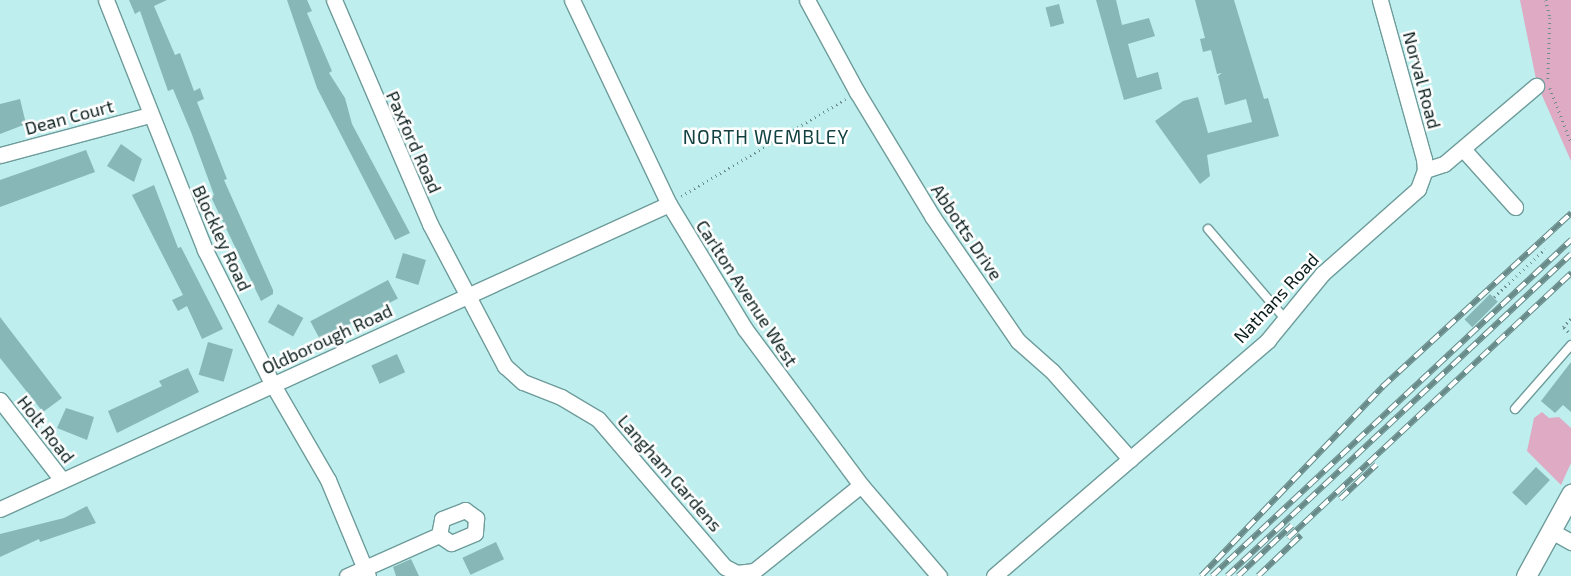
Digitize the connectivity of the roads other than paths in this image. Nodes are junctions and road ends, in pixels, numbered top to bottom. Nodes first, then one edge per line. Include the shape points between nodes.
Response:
1 (106, 0) edge
2 (334, 0) edge
3 (572, 0) edge
4 (807, 0) edge
5 (1380, 0) edge
6 (1542, 85) road end
7 (149, 115) junction
8 (1463, 149) junction
9 (0, 156) edge
10 (1425, 170) junction
11 (669, 204) junction
12 (1515, 207) dead end
13 (1208, 229) dead end
14 (467, 296) junction
15 (1286, 320) junction
16 (1571, 345) edge
17 (273, 385) junction
18 (0, 400) edge
19 (1515, 409) dead end
20 (1130, 459) junction
21 (62, 480) junction
22 (861, 485) junction
23 (1571, 494) edge
24 (0, 509) edge
25 (1553, 532) junction
26 (439, 535) dead end
27 (1571, 542) edge
28 (366, 572) edge
29 (347, 576) edge
30 (939, 576) edge
31 (994, 576) edge
32 (1526, 576) edge

1 - 7 street, Blockley Road
2 - 14 street, Paxford Road via 390,139
3 - 11 street, Carlton Avenue West
4 - 20 street, Abbotts Drive via 857,92 932,216 1018,340 1052,371
5 - 10 street, Norval Road
6 - 8 street
7 - 9 street, Dean Court
7 - 17 street, Blockley Road via 205,250
8 - 10 street via 1444,164
8 - 12 street
10 - 15 street, Nathans Road via 1418,189 1322,274
11 - 14 street, Oldborough Road
11 - 22 street, Carlton Avenue West via 744,329
13 - 15 lane
14 - 17 street, Oldborough Road
14 - 22 street, Langham Gardens via 506,366 524,382 561,397 598,419 725,567 737,573 754,571
15 - 20 street, Nathans Road via 1268,340
16 - 19 lane
17 - 21 street, Oldborough Road
17 - 28 street, Blockley Road via 328,480
18 - 21 street, Holt Road
20 - 31 street, Nathans Road
21 - 24 street, Oldborough Road
22 - 30 street, Carlton Avenue West
23 - 25 street
25 - 27 street
25 - 32 street
26 - 28 street
28 - 29 street

